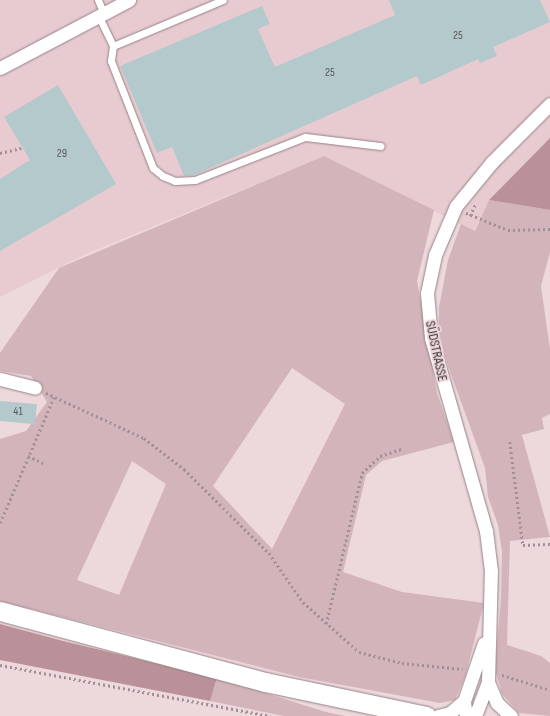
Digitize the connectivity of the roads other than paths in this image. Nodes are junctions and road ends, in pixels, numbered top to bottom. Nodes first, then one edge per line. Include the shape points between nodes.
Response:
1 (129, 0) edge
2 (223, 0) edge
3 (99, 9) edge
4 (113, 46) junction
5 (0, 68) edge
6 (550, 104) edge
7 (380, 146) dead end
8 (0, 379) edge
9 (35, 388) dead end
10 (0, 611) edge
11 (488, 633) junction
12 (488, 682) junction
13 (464, 701) junction
14 (426, 716) edge
15 (438, 716) edge
16 (466, 716) edge
17 (475, 716) edge
18 (511, 716) edge

1 - 3 street
2 - 4 lane
3 - 4 lane
3 - 5 street
4 - 7 lane via 111,61 153,168 162,176 175,181 195,180 305,137
6 - 11 street, SÜDSTRASSE via 492,162 456,206 435,255 428,293 430,338 486,531 491,571
8 - 9 street
10 - 14 main road via 265,682
11 - 12 street, SÜDSTRASSE
11 - 13 street, SÜDSTRASSE
12 - 17 street, SÜDSTRASSE
12 - 18 street, SÜDSTRASSE via 497,703
13 - 15 street via 450,713
13 - 16 street, SÜDSTRASSE

